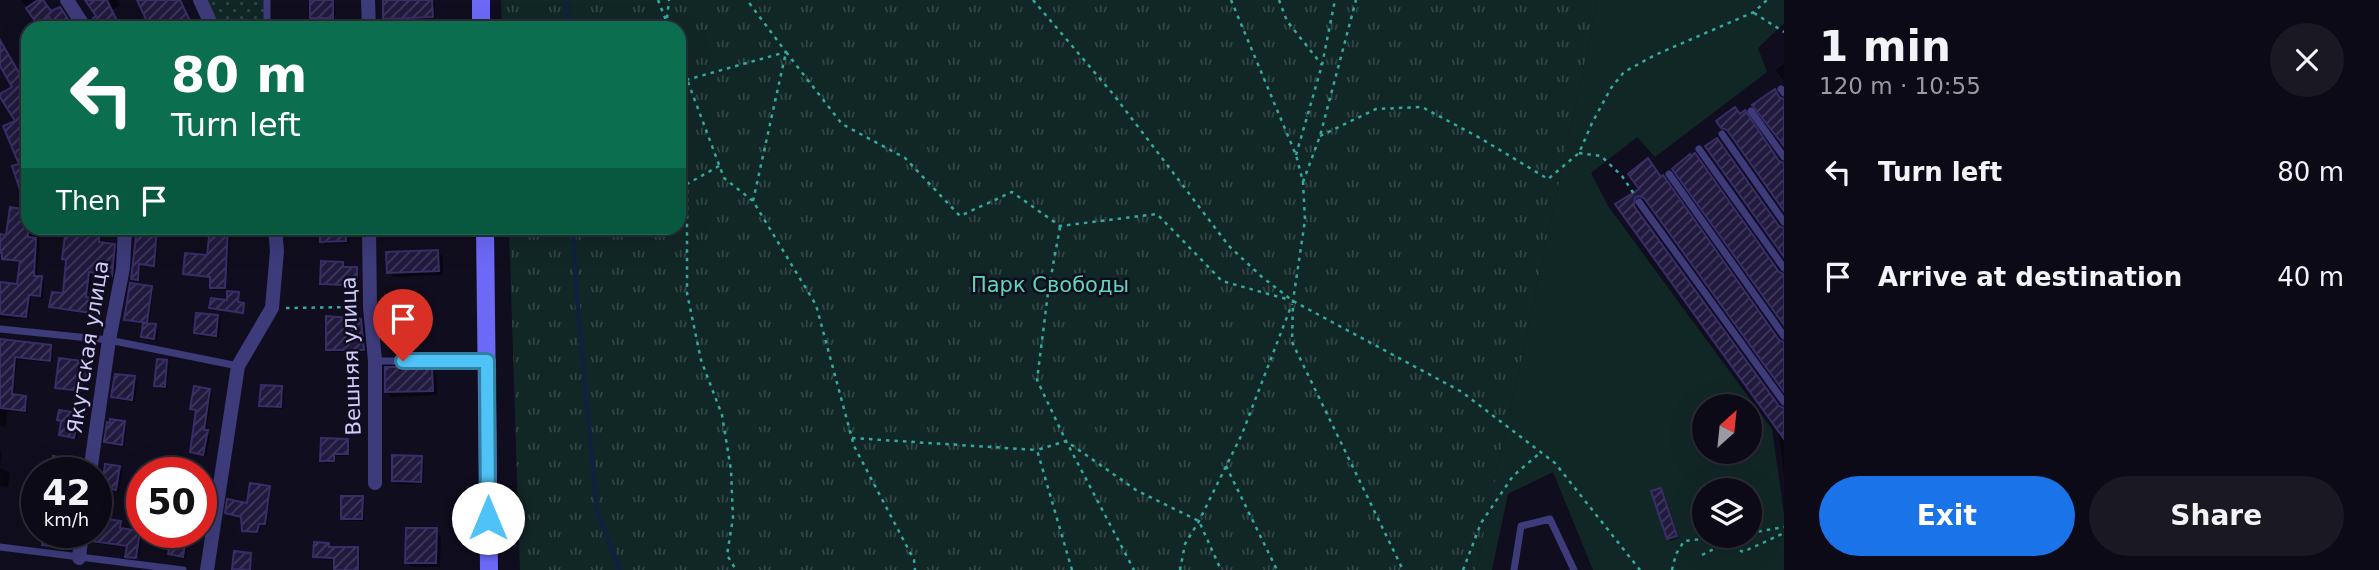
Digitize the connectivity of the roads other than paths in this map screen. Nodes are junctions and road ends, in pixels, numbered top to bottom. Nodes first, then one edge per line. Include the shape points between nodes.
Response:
1 (67, 0) edge
2 (200, 0) edge
3 (267, 0) edge
4 (369, 0) edge
5 (481, 0) edge
6 (80, 21) edge
7 (210, 21) edge
8 (267, 21) edge
9 (369, 21) edge
10 (481, 21) edge
11 (1751, 111) dead end
12 (1723, 134) dead end
13 (1699, 149) dead end
14 (1784, 157) edge
15 (1669, 174) dead end
16 (1639, 202) road end
17 (1784, 222) edge
18 (125, 235) edge
19 (275, 235) edge
20 (369, 235) edge
21 (485, 235) edge
22 (1784, 268) edge
23 (0, 329) edge
24 (1784, 336) edge
25 (109, 340) junction
26 (375, 361) junction
27 (487, 361) junction
28 (238, 366) junction
29 (1784, 402) edge
30 (92, 457) edge
31 (374, 483) dead end
32 (0, 547) edge
33 (80, 548) edge
34 (79, 558) junction
35 (183, 570) edge
36 (207, 570) edge
37 (489, 570) edge
38 (1514, 570) edge
39 (1574, 570) edge

1 - 6 street
2 - 7 street
3 - 8 lane
4 - 9 street
5 - 10 main road
11 - 14 lane
12 - 17 lane
13 - 22 lane
15 - 24 lane
16 - 29 lane
18 - 25 street, Якутская улица
19 - 28 street via 272,308
20 - 26 street, Вешняя улица
21 - 27 main road
23 - 25 lane
25 - 28 lane
25 - 30 street, Якутская улица
26 - 27 lane
26 - 31 street, Вешняя улица
27 - 37 main road
28 - 36 street
32 - 34 lane
33 - 34 street
34 - 35 lane
38 - 39 lane via 1521,526 1550,519

